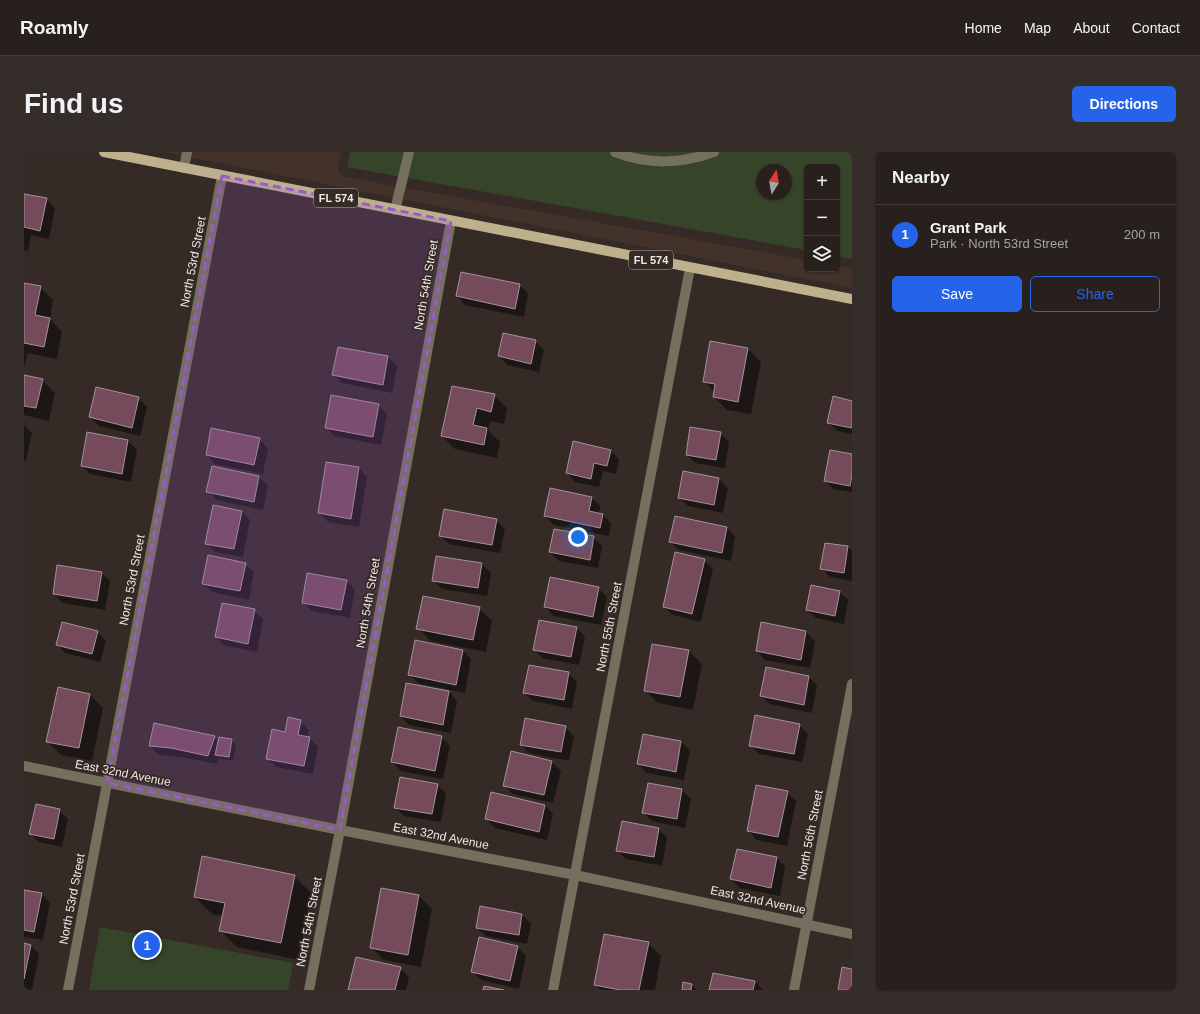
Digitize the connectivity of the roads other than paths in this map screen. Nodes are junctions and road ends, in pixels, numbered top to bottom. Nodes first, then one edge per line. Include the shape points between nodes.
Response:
1 (104, 152) edge
2 (187, 152) edge
3 (409, 152) edge
4 (615, 152) edge
5 (714, 152) edge
6 (184, 168) junction
7 (222, 176) junction
8 (395, 210) junction
9 (450, 221) junction
10 (690, 268) junction
11 (852, 299) edge
12 (852, 684) edge
13 (24, 766) edge
14 (108, 783) junction
15 (340, 830) junction
16 (575, 875) junction
17 (806, 924) junction
18 (852, 934) edge
19 (68, 990) edge
20 (309, 990) edge
21 (553, 990) edge
22 (794, 990) edge

1 - 6 main road, FL 574
2 - 6 street
3 - 8 street
4 - 5 street via 640,160 659,161 694,159
6 - 7 main road, FL 574
7 - 8 main road, FL 574
7 - 14 street, North 53rd Street
8 - 9 main road, FL 574
9 - 10 main road, FL 574
9 - 15 street, North 54th Street
10 - 11 main road, FL 574
10 - 16 street, North 55th Street
12 - 17 street, North 56th Street
13 - 14 street, East 32nd Avenue
14 - 15 street, East 32nd Avenue
14 - 19 street, North 53rd Street
15 - 16 street, East 32nd Avenue
15 - 20 street, North 54th Street
16 - 17 street, East 32nd Avenue
16 - 21 street, North 55th Street
17 - 18 street, East 32nd Avenue
17 - 22 street, North 56th Street

